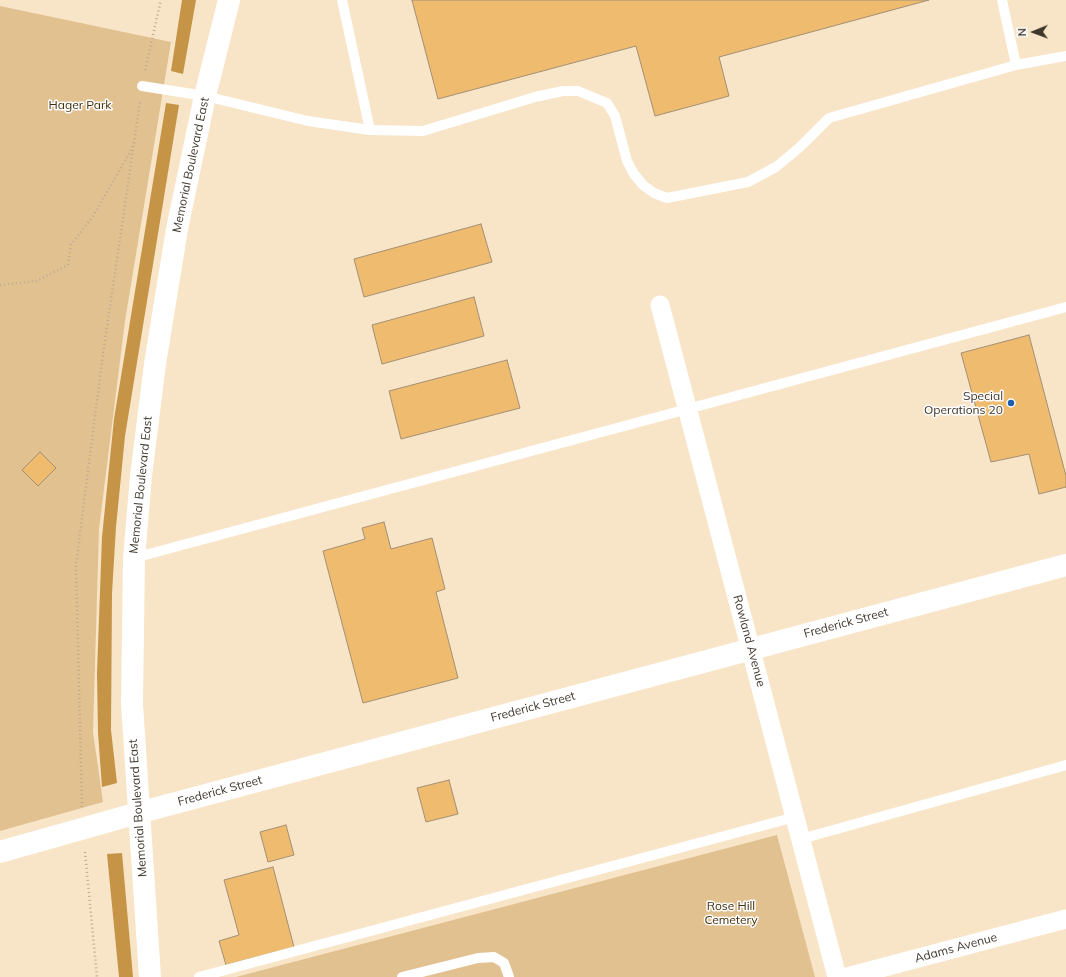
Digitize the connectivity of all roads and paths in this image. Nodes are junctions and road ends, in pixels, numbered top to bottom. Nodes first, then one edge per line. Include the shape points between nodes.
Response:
1 (161, 0) edge
2 (229, 0) edge
3 (342, 0) edge
4 (1002, 0) edge
5 (1066, 56) edge
6 (1016, 65) junction
7 (142, 86) junction
8 (205, 96) junction
9 (370, 130) junction
10 (136, 137) junction
11 (0, 285) edge
12 (660, 305) dead end
13 (1066, 307) edge
14 (687, 408) junction
15 (134, 558) junction
16 (1066, 565) edge
17 (750, 648) junction
18 (1066, 765) edge
19 (138, 813) junction
20 (795, 817) junction
21 (82, 829) junction
22 (801, 839) junction
23 (0, 852) edge
24 (1066, 919) edge
25 (97, 977) edge
26 (150, 977) edge
27 (199, 977) edge
28 (402, 977) edge
29 (509, 977) edge
30 (837, 977) edge
31 (847, 977) edge

1 - 7 path
2 - 8 main road, Memorial Boulevard East
3 - 9 lane
4 - 6 lane
5 - 6 lane
6 - 9 lane via 829,118 776,167 748,182 667,198 654,193 634,174 627,161 615,116 607,104 578,91 563,90 535,97 423,131
7 - 8 lane
7 - 10 path
8 - 9 lane via 308,121
8 - 15 main road, Memorial Boulevard East via 177,229 155,364
10 - 11 path via 93,216 71,245 68,265 36,281
10 - 21 path via 103,354 76,565
12 - 14 street, Rowland Avenue
13 - 14 lane
14 - 15 lane
14 - 17 street, Rowland Avenue
15 - 19 main road, Memorial Boulevard East via 132,704
16 - 17 main road, Frederick Street
17 - 19 main road, Frederick Street
17 - 20 street, Rowland Avenue
18 - 22 lane
19 - 21 main road, Frederick Street
19 - 26 main road, Memorial Boulevard East
20 - 22 street, Rowland Avenue
20 - 27 lane
21 - 23 main road, Frederick Street
21 - 25 path
22 - 30 street, Rowland Avenue
24 - 31 street, Adams Avenue
28 - 29 lane via 478,958 494,957 504,963

